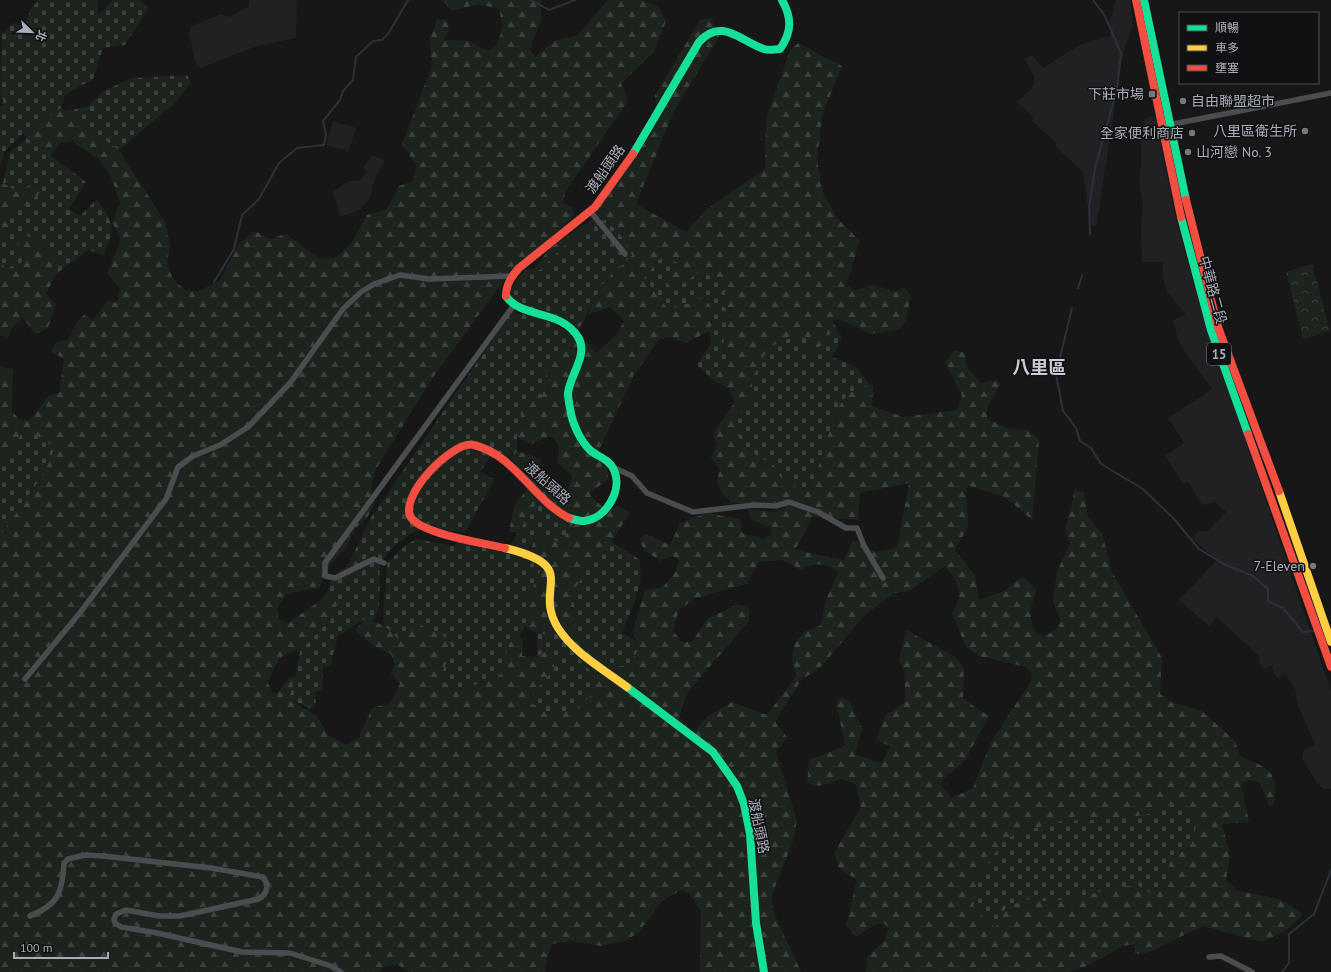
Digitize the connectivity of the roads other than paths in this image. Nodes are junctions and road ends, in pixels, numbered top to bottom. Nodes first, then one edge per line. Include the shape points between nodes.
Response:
1 (782, 0) edge
2 (1136, 0) edge
3 (1144, 0) edge
4 (1331, 93) edge
5 (1166, 125) junction
6 (590, 211) junction
7 (625, 254) dead end
8 (514, 276) junction
9 (514, 305) junction
10 (615, 468) junction
11 (384, 563) dead end
12 (883, 578) dead end
13 (1331, 642) edge
14 (1331, 668) edge
15 (25, 679) dead end
16 (30, 916) dead end
17 (1209, 957) dead end
18 (341, 972) edge
19 (764, 972) edge
20 (1252, 972) edge

1 - 6 street, 渡船頭路 via 791,18 787,39 780,49 766,50 720,30 706,33 616,180
2 - 5 street, 中華路二段 / 15
3 - 5 street, 中華路二段 / 15
4 - 5 street
5 - 13 street, 中華路二段 / 15 via 1218,327 1289,517
5 - 14 street, 中華路二段 / 15 via 1184,229 1211,330
6 - 7 street
6 - 8 street, 渡船頭路 via 535,254
8 - 9 street, 渡船頭路 via 506,289 506,296
8 - 15 street via 429,279 400,275 374,284 361,292 343,308 290,383 248,427 220,445 193,456 178,467 166,499 79,614
9 - 10 street via 551,317 572,330 581,341 581,352 568,395 571,413 585,445 595,454 611,462
9 - 11 street via 325,564 325,576 335,578 374,559
10 - 12 street via 632,476 647,493 693,512 754,505 776,506 789,502 818,512 846,528 857,528 864,546
10 - 19 street, 渡船頭路 via 614,494 610,504 603,514 592,520 580,521 568,518 558,511 527,480 491,452 472,444 462,446 435,466 414,492 410,502 410,513 413,521 425,528 503,547 535,557 548,565 552,574 551,611 557,628 573,647 713,752 737,786 744,804 750,834 756,922
16 - 18 street via 54,903 58,898 64,863 68,859 85,855 176,864 263,877 267,882 267,889 265,895 259,899 180,916 159,916 126,910 116,914 115,923 121,927 242,952 290,953 332,966
17 - 20 street via 1221,956

